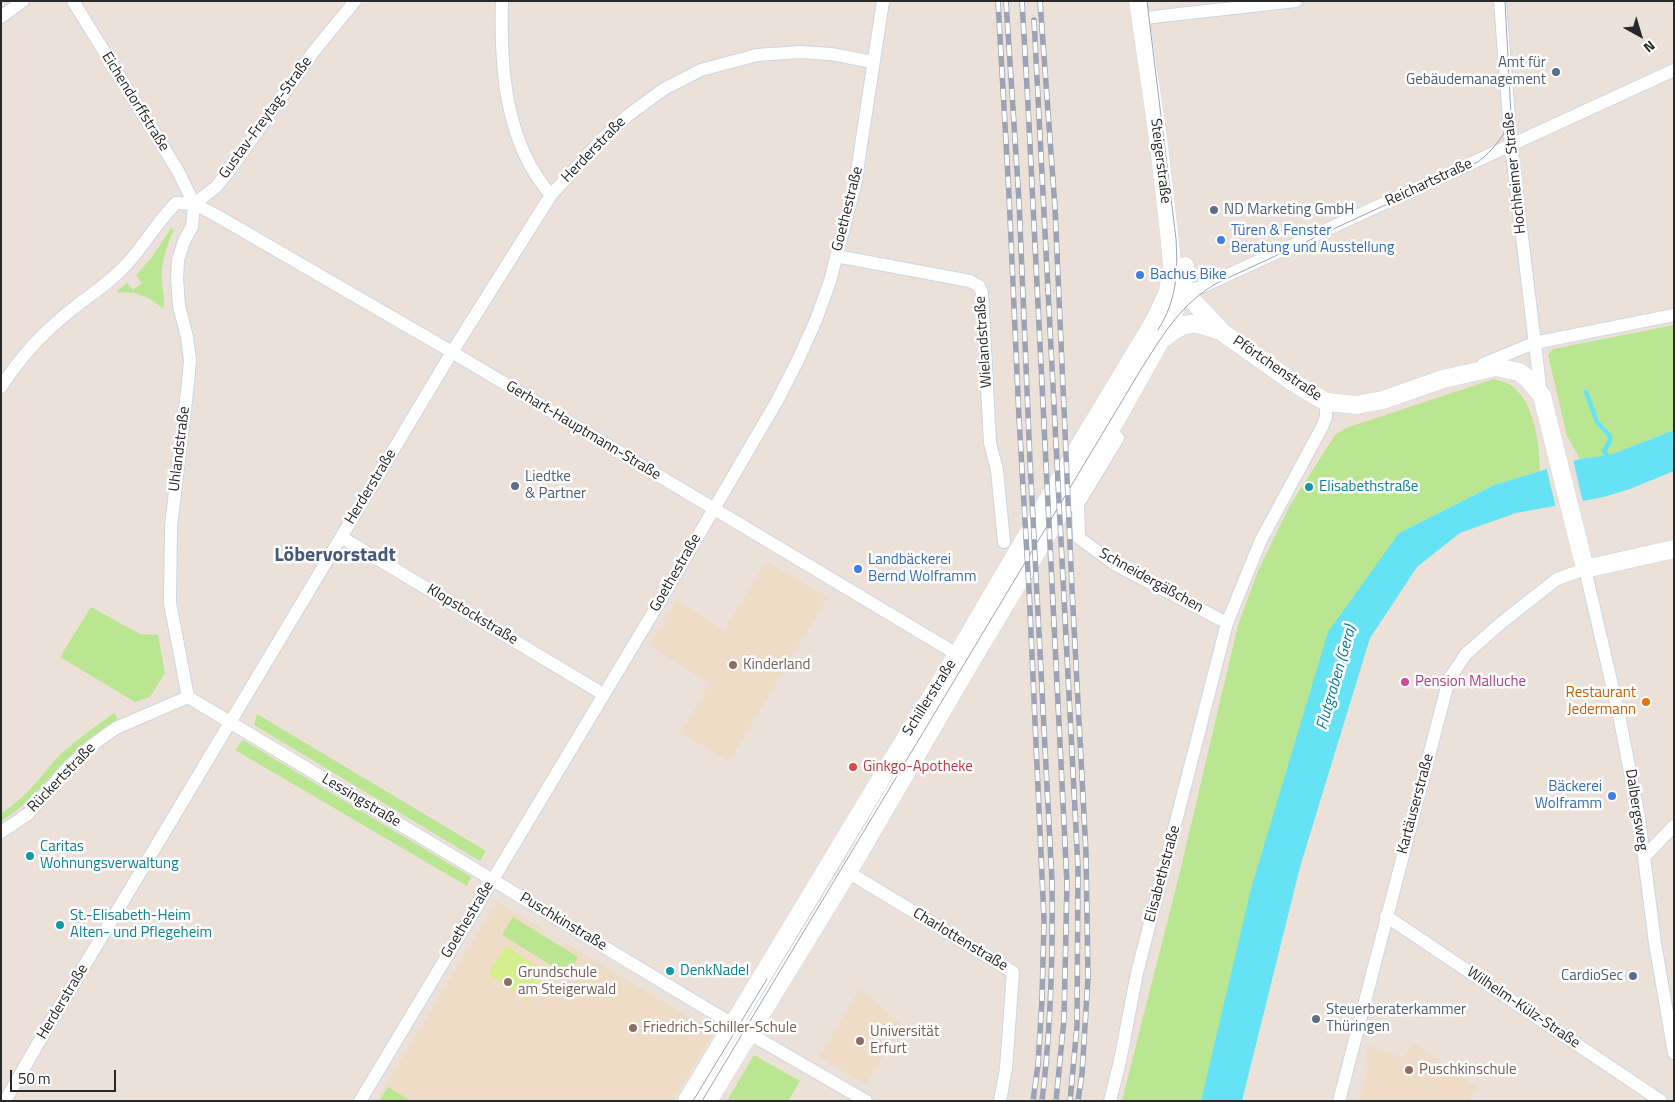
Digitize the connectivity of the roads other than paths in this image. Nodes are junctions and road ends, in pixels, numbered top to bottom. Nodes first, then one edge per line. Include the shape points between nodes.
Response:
1 (23, 1) edge
2 (74, 1) edge
3 (355, 1) edge
4 (502, 1) edge
5 (883, 1) edge
6 (1138, 1) edge
7 (1296, 1) edge
8 (1500, 1) edge
9 (1, 17) edge
10 (1147, 18) junction
11 (873, 62) junction
12 (1674, 70) edge
13 (1511, 145) junction
14 (551, 195) junction
15 (194, 204) junction
16 (836, 256) junction
17 (1178, 266) junction
18 (1182, 288) junction
19 (1674, 314) edge
20 (1155, 320) joint
21 (1222, 332) junction
22 (1160, 342) junction
23 (1534, 343) junction
24 (452, 352) junction
25 (1442, 379) junction
26 (1, 387) edge
27 (1542, 396) junction
28 (1326, 402) junction
29 (1108, 432) junction
30 (713, 510) junction
31 (341, 537) junction
32 (1004, 542) dead end
33 (1674, 548) edge
34 (1584, 569) junction
35 (1227, 623) junction
36 (964, 659) junction
37 (603, 694) junction
38 (188, 697) junction
39 (230, 722) junction
40 (1674, 826) edge
41 (1, 832) edge
42 (1644, 857) junction
43 (848, 872) junction
44 (492, 880) junction
45 (1386, 916) junction
46 (734, 1024) junction
47 (749, 1033) junction
48 (1674, 1053) edge
49 (6, 1099) edge
50 (360, 1101) edge
51 (687, 1101) edge
52 (708, 1101) edge
53 (866, 1101) edge
54 (1000, 1101) edge
55 (1110, 1101) edge
56 (1338, 1101) edge
57 (1661, 1101) edge

1 - 9 street
2 - 15 street, Eichendorffstraße via 178,171
3 - 15 street, Gustav-Freytag-Straße via 314,51 232,167 216,187
4 - 14 street via 505,86 514,124 527,161
5 - 11 street, Goethestraße
6 - 10 main road, Steigerstraße
7 - 10 street
8 - 13 street, Hochheimer Straße
10 - 17 main road, Steigerstraße via 1159,145
11 - 14 street, Herderstraße via 800,52 757,55 701,70 664,89 627,116 602,138
11 - 16 street, Goethestraße via 856,185
12 - 13 street, Reichartstraße
13 - 18 street, Reichartstraße via 1204,286
13 - 23 street, Hochheimer Straße
14 - 24 street, Herderstraße
15 - 24 street, Gerhart-Hauptmann-Straße
15 - 26 street, Gustav-Freytag-Straße via 176,203 123,269 37,340 19,359
15 - 38 street, Uhlandstraße via 192,227 178,260 176,279 190,360 171,526 170,604
16 - 30 street, Goethestraße via 830,282 797,362
16 - 32 street, Wielandstraße via 970,281 978,286 982,294 990,443 997,470
17 - 18 main road, Steigerstraße
17 - 20 main road, Steigerstraße
18 - 21 main road, Pförtchenstraße
18 - 22 main road, Steigerstraße via 1171,322
19 - 23 street
20 - 36 main road, Schillerstraße via 1084,438
21 - 22 main road via 1193,323 1183,325
21 - 28 main road, Pförtchenstraße
22 - 29 main road, Schillerstraße
23 - 25 street, Pförtchenstraße
23 - 27 street, Pförtchenstraße
24 - 30 street, Gerhart-Hauptmann-Straße
24 - 31 street, Herderstraße
25 - 27 main road, Pförtchenstraße via 1496,367 1519,372
25 - 28 main road, Pförtchenstraße via 1357,405
27 - 34 main road, Pförtchenstraße
28 - 35 street, Elisabethstraße via 1322,427 1261,540
29 - 35 street, Schneidergäßchen via 1118,438 1078,505 1079,538 1116,565
29 - 36 main road, Schillerstraße
30 - 36 street, Gerhart-Hauptmann-Straße
30 - 37 street, Goethestraße
31 - 37 street, Klopstockstraße
31 - 39 street, Herderstraße
33 - 34 main road
34 - 42 street, Dalbergsweg via 1619,716
34 - 45 street, Kartäuserstraße via 1557,579 1501,623 1466,654 1449,679
35 - 55 street, Elisabethstraße via 1137,973
36 - 43 main road, Schillerstraße
36 - 46 main road, Schillerstraße
37 - 44 street, Goethestraße
38 - 39 street
38 - 41 street, Rückertstraße via 116,728 91,746 28,814
39 - 44 street, Lessingstraße
39 - 49 street, Herderstraße
40 - 42 street
42 - 48 street, Dalbergsweg
43 - 47 main road, Schillerstraße
43 - 54 street, Charlottenstraße via 1013,972 1006,1068
44 - 46 street, Puschkinstraße
44 - 50 street, Goethestraße
45 - 56 street, Kartäuserstraße
45 - 57 street, Wilhelm-Külz-Straße
46 - 47 street, Puschkinstraße
46 - 51 main road, Schillerstraße
47 - 52 main road, Schillerstraße
47 - 53 street, Puschkinstraße

